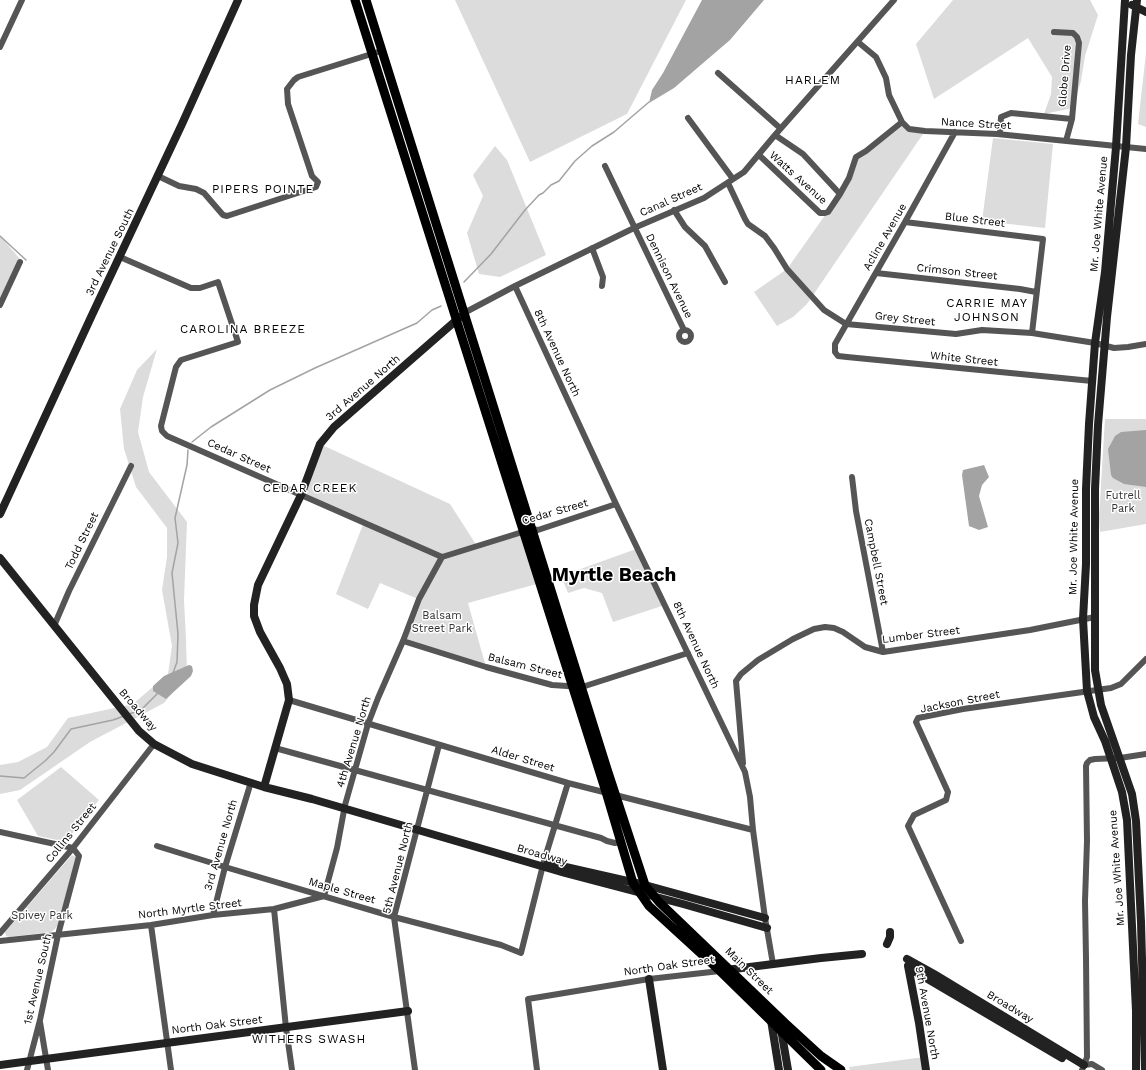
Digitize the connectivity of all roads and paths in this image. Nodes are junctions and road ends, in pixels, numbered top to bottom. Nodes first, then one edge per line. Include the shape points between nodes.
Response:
1 (22, 0) edge
2 (238, 0) edge
3 (355, 0) edge
4 (366, 0) edge
5 (894, 0) edge
6 (1124, 0) edge
7 (1136, 3) edge
8 (1146, 12) edge
9 (1054, 32) dead end
10 (858, 42) junction
11 (0, 47) edge
12 (377, 52) junction
13 (718, 73) dead end
14 (688, 118) dead end
15 (1072, 119) junction
16 (902, 122) junction
17 (780, 128) junction
18 (955, 132) junction
19 (1000, 134) junction
20 (775, 135) junction
21 (1066, 141) junction
22 (1116, 147) junction
23 (1126, 147) junction
24 (1146, 149) edge
25 (759, 155) junction
26 (605, 166) dead end
27 (158, 176) junction
28 (731, 181) junction
29 (840, 194) junction
30 (674, 210) junction
31 (905, 222) junction
32 (634, 228) junction
33 (592, 248) junction
34 (120, 257) junction
35 (20, 262) dead end
36 (876, 274) junction
37 (725, 282) dead end
38 (515, 286) junction
39 (602, 286) dead end
40 (1036, 292) junction
41 (0, 305) edge
42 (461, 316) junction
43 (846, 324) junction
44 (684, 330) dead end
45 (1032, 333) junction
46 (1095, 343) junction
47 (1146, 344) edge
48 (1105, 346) junction
49 (835, 352) joint
50 (1092, 381) junction
51 (131, 466) dead end
52 (852, 477) dead end
53 (301, 495) junction
54 (616, 504) junction
55 (0, 514) edge
56 (527, 531) junction
57 (442, 557) junction
58 (0, 558) edge
59 (1095, 617) junction
60 (1083, 619) junction
61 (54, 626) junction
62 (403, 641) junction
63 (883, 652) junction
64 (688, 653) junction
65 (1146, 659) edge
66 (577, 687) junction
67 (1098, 690) junction
68 (1087, 691) junction
69 (289, 700) junction
70 (368, 724) junction
71 (154, 744) junction
72 (439, 745) junction
73 (275, 748) junction
74 (1146, 754) edge
75 (1109, 758) junction
76 (1120, 758) junction
77 (743, 766) junction
78 (355, 770) junction
79 (251, 782) junction
80 (568, 783) junction
81 (264, 787) junction
82 (428, 790) junction
83 (606, 792) junction
84 (615, 794) junction
85 (345, 807) junction
86 (555, 825) junction
87 (418, 828) junction
88 (753, 830) junction
89 (0, 832) edge
90 (621, 842) junction
91 (157, 846) dead end
92 (73, 848) junction
93 (543, 864) junction
94 (225, 867) junction
95 (633, 883) junction
96 (645, 885) junction
97 (638, 892) junction
98 (324, 896) junction
99 (654, 896) junction
100 (274, 909) junction
101 (213, 914) junction
102 (394, 916) junction
103 (1141, 916) edge
104 (765, 918) junction
105 (151, 924) junction
106 (767, 928) junction
107 (890, 932) dead end
108 (0, 933) edge
109 (58, 935) junction
110 (0, 941) edge
111 (961, 941) dead end
112 (887, 944) dead end
113 (862, 954) dead end
114 (907, 959) joint
115 (773, 964) junction
116 (909, 968) junction
117 (730, 969) junction
118 (720, 971) junction
119 (649, 980) junction
120 (408, 1011) junction
121 (1142, 1011) edge
122 (774, 1017) junction
123 (40, 1020) junction
124 (1014, 1026) junction
125 (286, 1028) junction
126 (781, 1029) junction
127 (168, 1042) junction
128 (47, 1060) junction
129 (0, 1066) edge
130 (27, 1066) edge
131 (1083, 1068) edge
132 (48, 1070) edge
133 (171, 1070) edge
134 (292, 1070) edge
135 (415, 1070) edge
136 (537, 1070) edge
137 (663, 1070) edge
138 (779, 1070) edge
139 (788, 1070) edge
140 (821, 1070) edge
141 (841, 1070) edge
142 (926, 1070) edge
143 (1102, 1070) edge
144 (1136, 1070) edge
145 (1145, 1070) edge

1 - 11 street
2 - 27 main road, 3rd Avenue South
3 - 12 main road
4 - 12 main road
5 - 10 street, Canal Street
6 - 7 main road
6 - 22 main road, Mr. Joe White Avenue
7 - 8 main road
7 - 23 main road, Mr. Joe White Avenue
9 - 15 street, Globe Drive via 1073,32 1079,43
10 - 16 street via 876,57 886,78 889,95
10 - 17 street, Canal Street
12 - 27 street via 298,77 287,89 288,104 312,176 318,182 316,187 227,216 223,215 204,193 179,186
12 - 42 main road
13 - 17 street
14 - 28 street
15 - 19 street via 1011,112 1001,117
15 - 21 street, Globe Drive
16 - 18 street, Nance Street via 914,130
16 - 29 street via 856,157
17 - 20 street, Canal Street
18 - 19 street, Nance Street
18 - 31 street, Acline Avenue
19 - 21 street, Nance Street
20 - 25 street, Canal Street
20 - 29 street via 803,154
21 - 22 street, Nance Street
22 - 23 street, Nance Street
22 - 46 main road, Mr. Joe White Avenue via 1105,272
23 - 24 street, Nance Street
23 - 48 main road, Mr. Joe White Avenue
25 - 28 street, Canal Street via 744,172
25 - 29 street, Watts Avenue via 820,213 828,212
26 - 32 street, Dennison Avenue
27 - 34 main road, 3rd Avenue South
28 - 30 street, Canal Street via 704,198
28 - 43 street via 748,224 765,236 787,269 824,310
30 - 32 street, Canal Street
30 - 37 street via 685,227 705,246
31 - 36 street, Acline Avenue
31 - 40 street, Blue Street via 1042,239
32 - 33 street, Canal Street
32 - 44 street, Dennison Avenue
33 - 38 street, Canal Street
33 - 39 street via 603,277
34 - 53 street, Cedar Street via 191,288 218,282 238,342 181,360 176,367 161,426 162,431 166,436
34 - 55 main road, 3rd Avenue South
35 - 41 street
36 - 40 street, Crimson Street
36 - 43 street, Acline Avenue
38 - 42 street, Canal Street
38 - 54 street, 8th Avenue North
40 - 45 street
42 - 53 main road, 3rd Avenue North via 334,427 320,444
42 - 56 main road
43 - 45 street, Grey Street via 956,334 982,330
43 - 49 street, Acline Avenue via 835,344
45 - 46 street, Grey Street
46 - 48 street, Grey Street
46 - 50 main road, Mr. Joe White Avenue
47 - 48 street, Grey Street via 1128,348
48 - 59 main road, Mr. Joe White Avenue via 1095,482
49 - 50 street, White Street via 838,356
50 - 60 main road, Mr. Joe White Avenue
51 - 61 street, Todd Street
52 - 63 street, Campbell Street
53 - 57 street, Cedar Street
53 - 69 main road, 3rd Avenue North via 258,585 254,605 254,616 287,684
54 - 56 street, Cedar Street via 538,530
54 - 64 street, 8th Avenue North
56 - 57 street, Cedar Street
56 - 66 main road
57 - 62 street, 4th Avenue North via 419,599
58 - 61 main road, Broadway
59 - 60 street, Lumber Street
59 - 67 main road, Mr. Joe White Avenue via 1095,670
60 - 63 street, Lumber Street via 1030,630
60 - 68 main road, Mr. Joe White Avenue
61 - 71 main road, Broadway via 139,731
62 - 66 street, Balsam Street via 552,685
62 - 70 street, 4th Avenue North
63 - 77 street, Lumber Street via 865,647 834,628 825,627 793,639 740,674 736,681
64 - 66 street, Balsam Street
64 - 77 street, 8th Avenue North
65 - 67 street, Jackson Street via 1120,684
66 - 83 main road, Main Street
66 - 84 main road
67 - 68 street, Jackson Street
67 - 76 main road, Mr. Joe White Avenue
68 - 75 main road, Mr. Joe White Avenue
68 - 111 street, Jackson Street via 918,718 916,722 948,792 946,800 914,815 908,826
69 - 70 street, Alder Street
69 - 73 main road, 3rd Avenue North
70 - 72 street, Alder Street
70 - 78 street, 4th Avenue North
71 - 79 main road, Broadway via 192,764
71 - 92 street, Collins Street
72 - 80 street, Alder Street
72 - 82 street, 5th Avenue North
73 - 78 street
73 - 81 main road, 3rd Avenue North
74 - 76 street
75 - 76 street
75 - 103 main road, Mr. Joe White Avenue via 1122,792
75 - 131 street via 1090,760 1086,766 1086,1057
76 - 103 main road, Mr. Joe White Avenue via 1133,795
77 - 88 street, 8th Avenue North via 750,797
78 - 82 street
78 - 85 street, 4th Avenue North
79 - 81 main road, Broadway
79 - 94 street, 3rd Avenue North
80 - 83 street, Alder Street
80 - 86 street
81 - 85 main road, Broadway
82 - 86 street
82 - 87 street, 5th Avenue North
83 - 84 street, Alder Street
83 - 90 main road, Main Street
84 - 88 street, Alder Street
84 - 96 main road
85 - 87 main road, Broadway
85 - 98 street, 4th Avenue North via 338,848
86 - 90 street via 607,841
86 - 93 street
87 - 93 main road, Broadway
87 - 102 street, 5th Avenue North
88 - 104 street, 8th Avenue North
89 - 92 street
90 - 95 main road, Main Street
91 - 94 street, Maple Street
92 - 108 street, Collins Street
92 - 109 street, 1st Avenue South via 79,856
93 - 95 main road, Broadway
93 - 97 main road, Broadway
93 - 102 street, Maple Street via 521,953 502,945
94 - 98 street, Maple Street
94 - 101 street, 3rd Avenue North
95 - 96 main road, Broadway
95 - 97 main road, Main Street
96 - 99 main road, Main Street
96 - 104 main road, Broadway
97 - 99 main road, Broadway
97 - 118 main road, Main Street via 648,906
98 - 100 street, North Myrtle Street
98 - 102 street, Maple Street
99 - 106 main road, Broadway
99 - 117 main road, Main Street
100 - 101 street, North Myrtle Street
100 - 125 street
101 - 105 street, North Myrtle Street
102 - 120 street, 5th Avenue North
103 - 121 main road, Mr. Joe White Avenue
103 - 121 main road, Mr. Joe White Avenue via 1132,923
104 - 106 street, 8th Avenue North
105 - 109 street, North Myrtle Street
105 - 127 street
106 - 115 street, 8th Avenue North
107 - 112 main road
109 - 110 street, North Myrtle Street
109 - 123 street, 1st Avenue South
113 - 115 main road, North Oak Street
114 - 116 main road, 9th Avenue North
114 - 124 main road, Broadway
115 - 117 main road, North Oak Street
116 - 124 main road, Broadway
116 - 142 main road, 9th Avenue North
117 - 118 main road, North Oak Street
117 - 122 main road, Main Street
118 - 119 street, North Oak Street
118 - 122 main road, Main Street
119 - 136 street, North Oak Street via 528,999
119 - 137 main road
120 - 125 main road, North Oak Street
120 - 135 street, 5th Avenue North
121 - 144 main road, Mr. Joe White Avenue
121 - 145 main road, Mr. Joe White Avenue
122 - 126 main road, Main Street
122 - 138 main road
122 - 141 main road, Main Street
123 - 128 street
123 - 130 street, 1st Avenue South
124 - 131 main road, Broadway
125 - 127 main road, North Oak Street
125 - 134 street
126 - 139 main road
126 - 140 main road, Main Street
127 - 128 main road, North Oak Street
127 - 133 street
128 - 130 main road, North Oak Street
128 - 132 street
129 - 130 main road, North Oak Street
131 - 143 street, Broadway via 1092,1064

